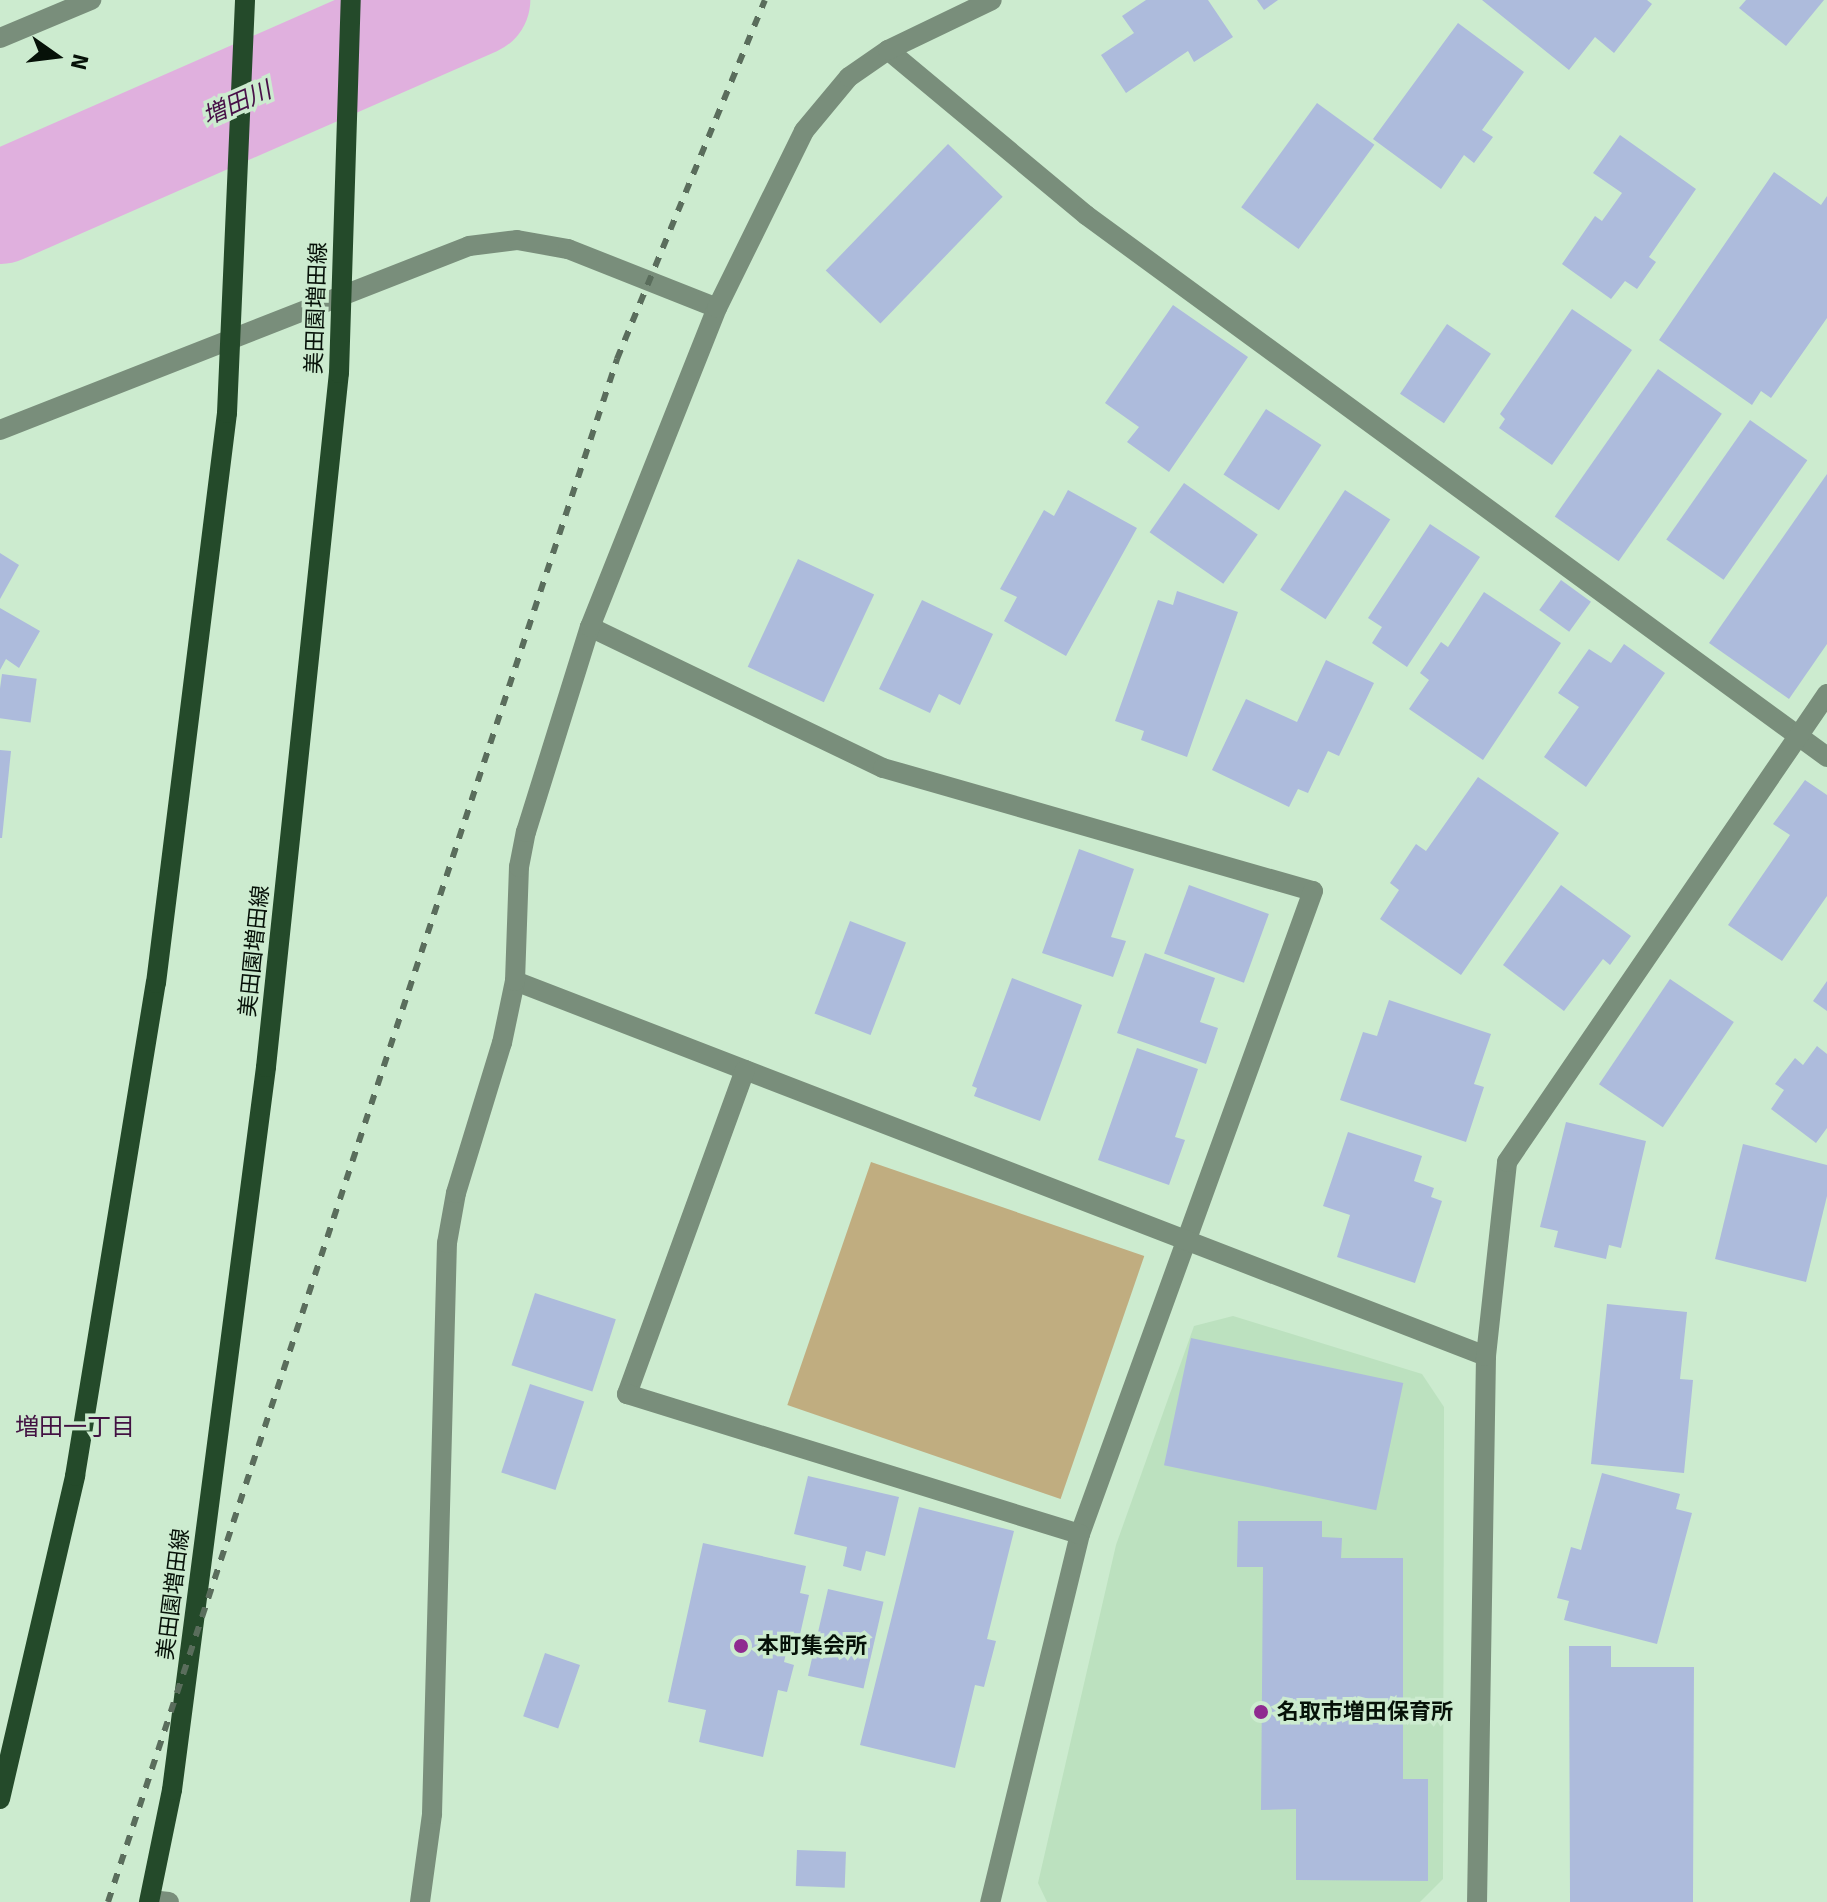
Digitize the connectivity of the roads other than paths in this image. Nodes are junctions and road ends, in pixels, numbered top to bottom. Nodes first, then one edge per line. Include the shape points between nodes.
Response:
1 (91, 0) edge
2 (245, 0) edge
3 (351, 0) edge
4 (992, 0) edge
5 (0, 38) edge
6 (888, 50) junction
7 (717, 308) junction
8 (0, 430) edge
9 (590, 627) junction
10 (1827, 694) edge
11 (1798, 736) junction
12 (1827, 757) edge
13 (515, 981) junction
14 (745, 1070) junction
15 (1189, 1241) junction
16 (1486, 1356) junction
17 (1080, 1534) junction
18 (0, 1799) edge
19 (156, 1901) edge
20 (420, 1902) edge
21 (990, 1902) edge
22 (1477, 1902) edge

1 - 5 street
2 - 18 main road, bridge via 227,413 156,983 75,1476
3 - 19 main road, 美田園増田線, bridge via 339,373 266,1067
4 - 6 street
6 - 7 street via 849,77 804,131
6 - 11 street via 1055,192
7 - 8 street via 568,249 517,240 469,246
7 - 9 street
9 - 13 street via 521,855
9 - 15 street via 883,768 1313,891
10 - 11 street
11 - 12 street
11 - 16 street via 1507,1162
13 - 14 street
13 - 20 street via 447,1243 432,1814
14 - 15 street
14 - 17 street via 627,1394
15 - 16 street
15 - 17 street
16 - 22 street
17 - 21 street

